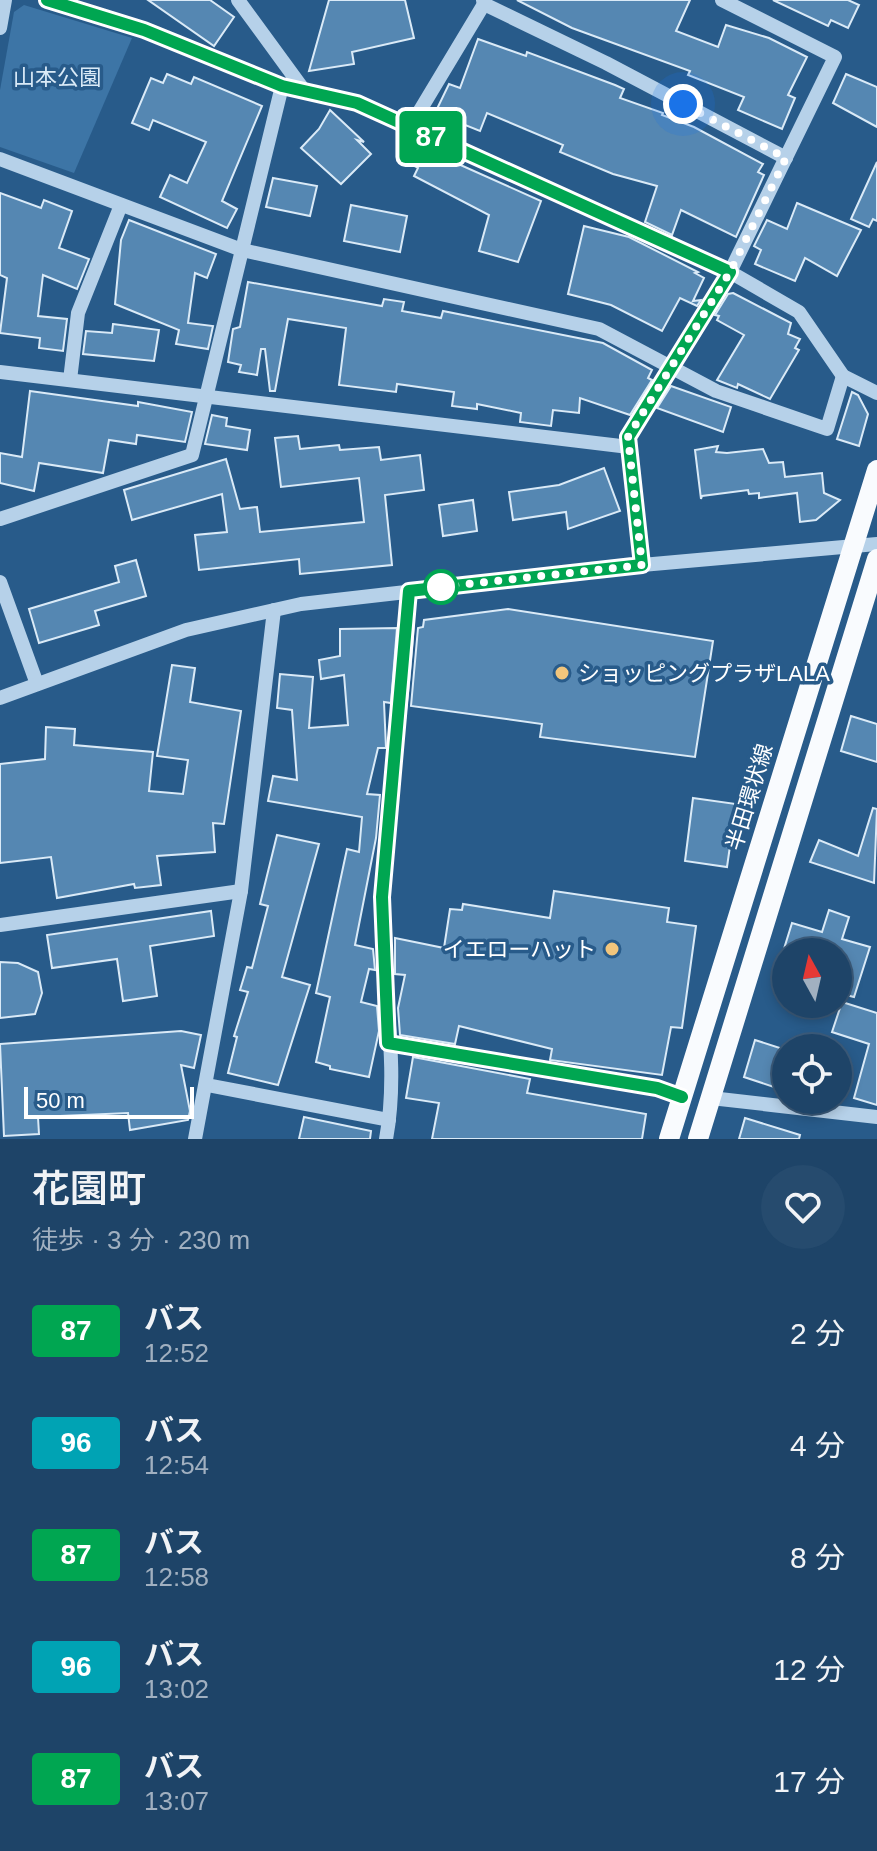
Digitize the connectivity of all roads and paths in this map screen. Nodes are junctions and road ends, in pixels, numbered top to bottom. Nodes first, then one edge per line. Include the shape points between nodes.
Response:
1 (5, 0) edge
2 (47, 0) edge
3 (240, 0) edge
4 (722, 0) edge
5 (484, 2) edge
6 (97, 6) edge
7 (0, 28) edge
8 (282, 86) junction
9 (303, 89) junction
10 (410, 127) junction
11 (786, 158) junction
12 (0, 159) edge
13 (121, 205) junction
14 (242, 250) junction
15 (730, 272) junction
16 (673, 367) junction
17 (0, 372) edge
18 (843, 376) junction
19 (70, 380) junction
20 (877, 393) edge
21 (205, 397) junction
22 (629, 447) junction
23 (877, 470) edge
24 (0, 519) edge
25 (877, 544) edge
26 (853, 545) junction
27 (877, 559) edge
28 (642, 565) junction
29 (0, 582) edge
30 (409, 591) junction
31 (274, 610) junction
32 (37, 684) junction
33 (0, 698) edge
34 (241, 891) junction
35 (0, 925) edge
36 (388, 1043) junction
37 (207, 1085) junction
38 (682, 1097) junction
39 (711, 1098) junction
40 (877, 1117) edge
41 (389, 1120) junction
42 (195, 1139) edge
43 (386, 1139) edge
44 (669, 1139) edge
45 (698, 1139) edge

1 - 7 street
2 - 6 street
3 - 9 street
4 - 11 street via 835,57
5 - 10 street
5 - 11 street
6 - 8 street
8 - 9 street
8 - 14 street
9 - 10 street via 357,103
10 - 15 street
11 - 15 street
12 - 13 street
13 - 14 street
13 - 19 street via 78,313
14 - 16 street via 599,329
14 - 21 street
15 - 16 street
15 - 18 street via 799,312
16 - 18 street via 716,391 827,429
16 - 22 street via 628,437
17 - 19 street
18 - 20 street
19 - 21 street
21 - 22 street
21 - 24 street via 192,455
22 - 28 street
23 - 26 main road, 半田環状線
25 - 26 street
26 - 28 street
26 - 38 main road, 半田環状線
27 - 39 main road
28 - 30 street
29 - 32 street
30 - 31 street
30 - 36 street via 382,897
31 - 32 street via 186,630
31 - 34 street
32 - 33 street
34 - 35 street
34 - 37 street
36 - 38 street via 657,1088
36 - 41 street
37 - 41 street
37 - 42 street
38 - 44 main road, 半田環状線
39 - 40 street
39 - 45 main road
41 - 43 street

